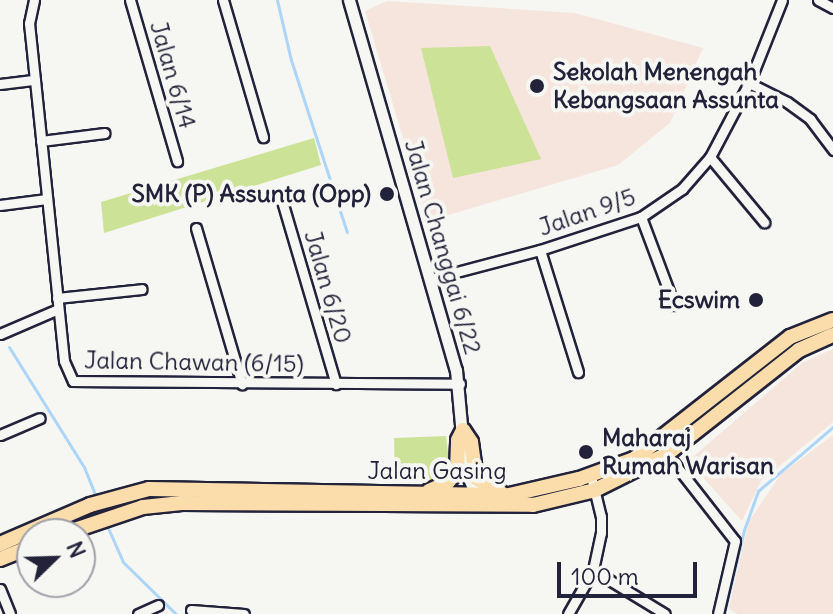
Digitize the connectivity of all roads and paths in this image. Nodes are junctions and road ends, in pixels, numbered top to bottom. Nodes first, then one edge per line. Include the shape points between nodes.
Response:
1 (34, 0) edge
2 (130, 0) edge
3 (223, 0) edge
4 (349, 0) edge
5 (769, 0) edge
6 (818, 0) edge
7 (780, 3) edge
8 (833, 8) edge
9 (35, 80) junction
10 (749, 83) junction
11 (0, 84) edge
12 (104, 133) dead end
13 (263, 137) dead end
14 (41, 141) junction
15 (833, 150) edge
16 (710, 157) junction
17 (177, 161) dead end
18 (47, 199) junction
19 (282, 201) dead end
20 (0, 205) edge
21 (641, 217) junction
22 (764, 222) dead end
23 (196, 228) dead end
24 (540, 250) junction
25 (430, 279) junction
26 (142, 289) dead end
27 (57, 298) junction
28 (674, 305) dead end
29 (58, 309) junction
30 (833, 320) edge
31 (0, 334) edge
32 (833, 335) edge
33 (578, 372) dead end
34 (242, 384) junction
35 (336, 384) junction
36 (460, 384) junction
37 (40, 418) dead end
38 (463, 430) junction
39 (0, 435) edge
40 (667, 454) junction
41 (593, 483) junction
42 (421, 494) junction
43 (509, 495) junction
44 (479, 500) junction
45 (96, 523) edge
46 (0, 544) edge
47 (593, 570) junction
48 (0, 589) edge
49 (158, 605) dead end
50 (191, 610) dead end
51 (10, 614) edge
52 (138, 614) edge
53 (244, 614) edge
54 (568, 614) edge
55 (665, 614) edge
56 (718, 614) edge

1 - 9 street, Jalan Chawan (6/15) via 29,23
2 - 17 street, Jalan 6/14
3 - 13 street
4 - 25 street, Jalan Changgai 6/22
5 - 7 street
6 - 8 street
7 - 10 street, Jalan 9/5
9 - 11 street
9 - 14 street, Jalan Chawan (6/15)
10 - 15 street via 810,119
10 - 16 street, Jalan 9/5
12 - 14 street
14 - 18 street, Jalan Chawan (6/15)
16 - 21 street, Jalan 9/5 via 682,189
16 - 22 street
18 - 20 street
18 - 27 street, Jalan Chawan (6/15)
19 - 35 street, Jalan 6/20
21 - 24 street, Jalan 9/5
21 - 28 street
23 - 34 street
24 - 25 street, Jalan 9/5
24 - 33 street
25 - 36 street, Jalan Changgai 6/22
26 - 27 street
27 - 29 street, Jalan Chawan (6/15)
29 - 31 street
29 - 34 street, Jalan Chawan (6/15) via 65,369 73,381
30 - 41 main road, Jalan Gasing via 790,337 634,459
32 - 40 main road, Jalan Gasing via 799,350
34 - 35 street, Jalan Chawan (6/15)
35 - 36 street, Jalan Chawan (6/15)
36 - 38 street, Jalan Changgai 6/22
37 - 39 street
38 - 42 main road via 453,477
38 - 43 main road via 471,442 476,478
38 - 44 street, Jalan Changgai 6/22 via 465,469
40 - 41 main road, Jalan Gasing
40 - 56 street via 735,541
41 - 43 main road, Jalan Gasing
41 - 44 main road, Jalan Gasing via 533,505
41 - 47 street via 601,533
42 - 44 main road, Jalan Gasing
42 - 46 main road, Jalan Gasing via 149,489 90,505
43 - 44 main road, Jalan Gasing
44 - 45 main road, Jalan Gasing via 182,503 143,507
47 - 54 street
47 - 55 street
48 - 51 street
49 - 52 street
50 - 53 street

